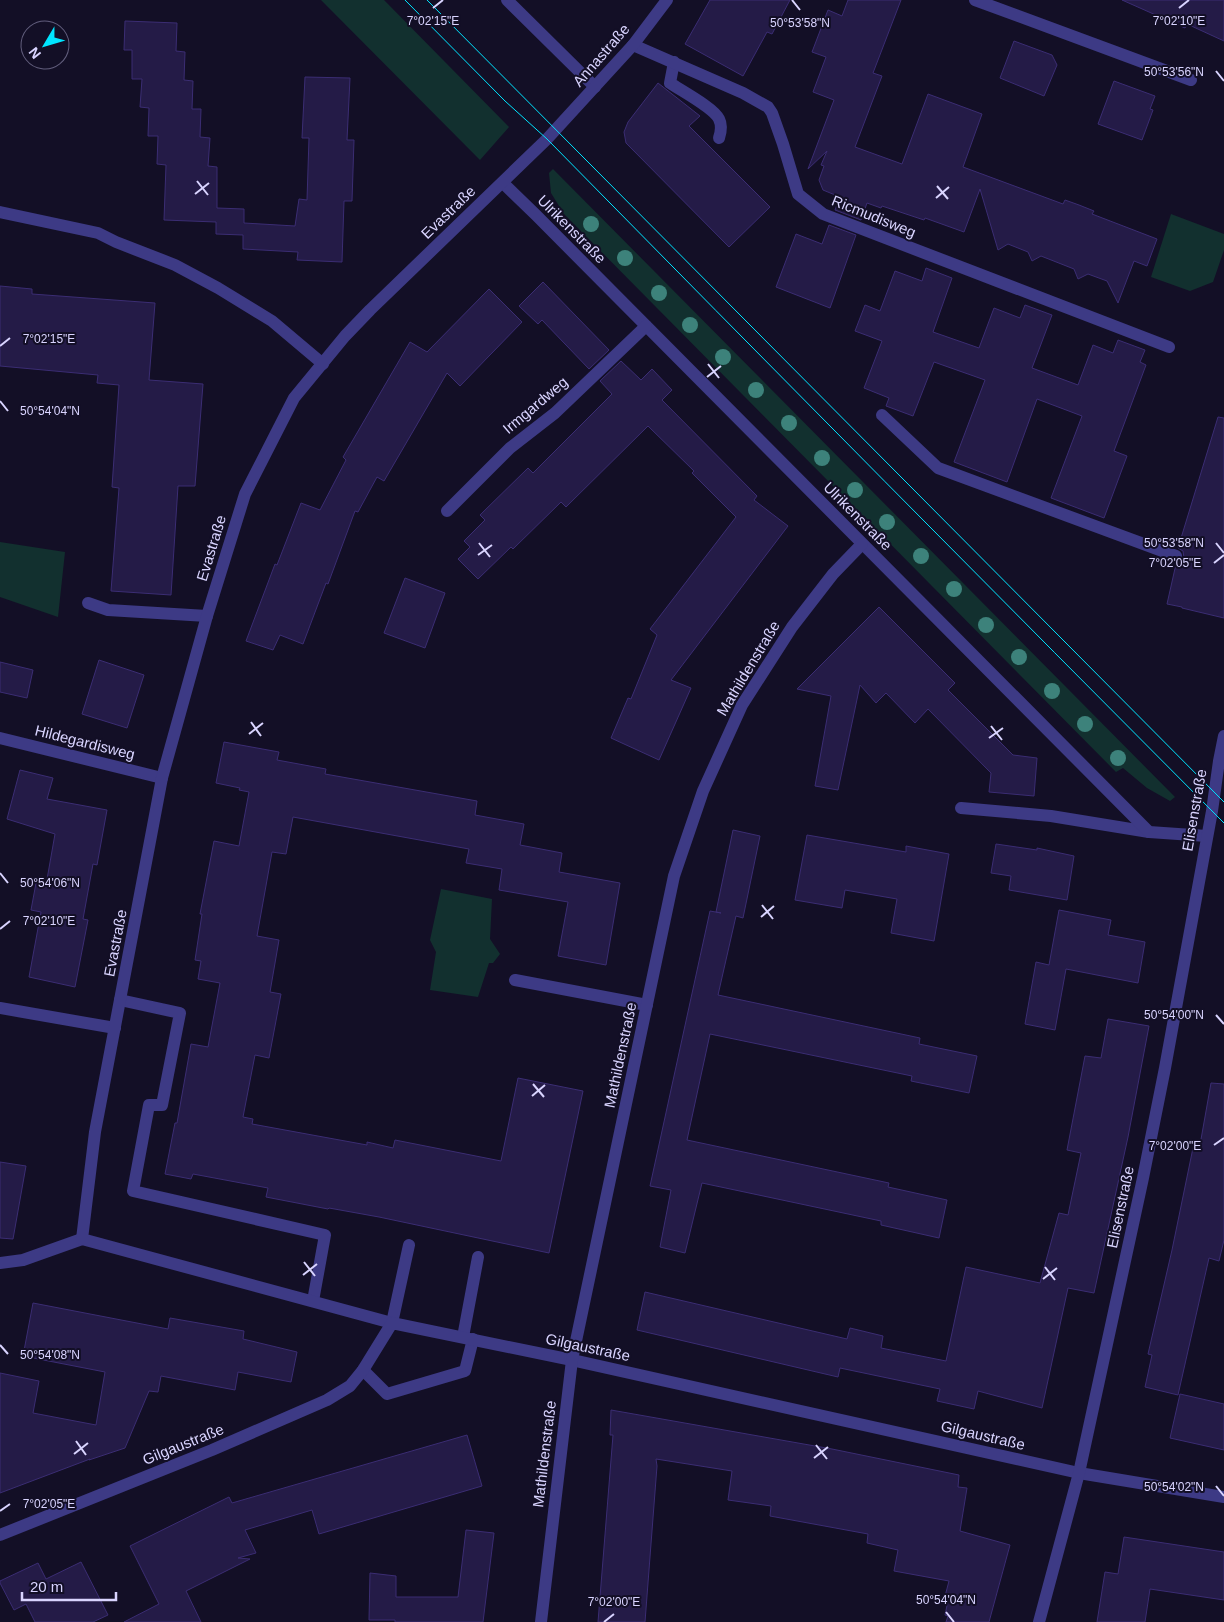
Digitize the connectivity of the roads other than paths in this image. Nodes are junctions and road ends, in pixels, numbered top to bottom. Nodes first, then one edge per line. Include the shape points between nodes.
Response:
1 (507, 0) edge
2 (667, 0) edge
3 (974, 0) edge
4 (633, 45) junction
5 (674, 62) junction
6 (1191, 80) dead end
7 (595, 87) junction
8 (556, 129) joint
9 (719, 138) dead end
10 (502, 183) junction
11 (0, 212) edge
12 (646, 326) junction
13 (1169, 347) dead end
14 (323, 364) junction
15 (882, 415) dead end
16 (446, 511) dead end
17 (862, 544) junction
18 (1176, 556) dead end
19 (88, 603) dead end
20 (207, 616) junction
21 (1224, 736) edge
22 (0, 738) edge
23 (162, 778) junction
24 (961, 808) dead end
25 (1149, 832) junction
26 (1207, 836) junction
27 (515, 980) dead end
28 (120, 1000) junction
29 (647, 1004) junction
30 (0, 1008) edge
31 (115, 1028) junction
32 (82, 1239) junction
33 (409, 1245) dead end
34 (478, 1257) dead end
35 (0, 1263) edge
36 (312, 1301) junction
37 (392, 1322) junction
38 (468, 1338) junction
39 (572, 1360) junction
40 (363, 1370) junction
41 (1079, 1473) junction
42 (1224, 1497) edge
43 (0, 1535) edge
44 (540, 1622) edge
45 (1039, 1622) edge

1 - 7 street
2 - 4 street, Annastraße
3 - 6 street
4 - 5 street, Ricmudisweg
4 - 7 street, Annastraße
5 - 9 street via 670,83 713,111 720,119
5 - 13 street, Ricmudisweg via 743,92 768,107 798,194 823,214
7 - 8 street, Annastraße
8 - 10 street, Evastraße
10 - 12 street, Ulrikenstraße
10 - 14 street, Evastraße via 370,310
11 - 14 street via 98,233 176,265 272,321
12 - 16 street, Irmgardweg via 555,413 510,448
12 - 17 street, Ulrikenstraße
14 - 20 street, Evastraße via 294,398 245,494
15 - 18 street via 938,468
17 - 25 street, Ulrikenstraße
17 - 29 street, Mathildenstraße via 833,574 792,627 742,705 703,791 674,876
19 - 20 street via 108,610
20 - 23 street, Evastraße
21 - 26 street, Elisenstraße
22 - 23 street, Hildegardisweg
23 - 28 street, Evastraße
24 - 25 street via 1051,816
25 - 26 street
26 - 41 street, Elisenstraße via 1152,1132
27 - 29 street
28 - 31 street, Evastraße
28 - 36 street via 180,1013 162,1105 149,1105 133,1190 326,1234
29 - 39 street, Mathildenstraße
30 - 31 street
31 - 32 street, Evastraße via 95,1132
32 - 35 street via 23,1260
32 - 36 street
33 - 37 street
34 - 38 street
36 - 37 street
37 - 38 street, Gilgaustraße
37 - 40 street, Gilgaustraße
38 - 39 street, Gilgaustraße
38 - 40 street via 466,1371 388,1394
39 - 41 street, Gilgaustraße
39 - 44 street, Mathildenstraße
40 - 43 street, Gilgaustraße via 350,1386 326,1400 212,1450
41 - 42 street, Gilgaustraße
41 - 45 street, Elisenstraße

